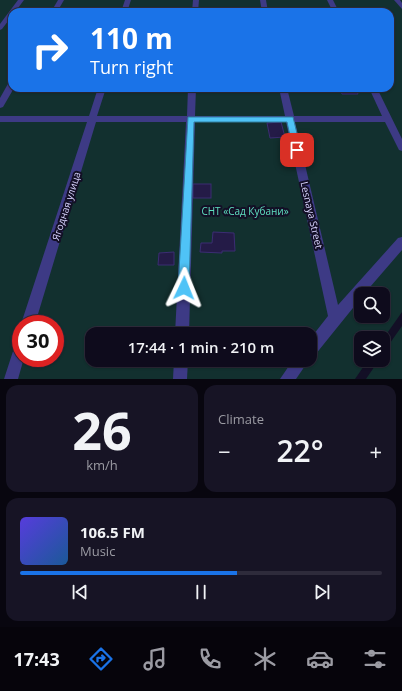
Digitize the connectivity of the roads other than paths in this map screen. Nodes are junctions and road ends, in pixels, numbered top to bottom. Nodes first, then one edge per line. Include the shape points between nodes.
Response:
1 (397, 0) edge
2 (402, 6) edge
3 (8, 18) edge
4 (0, 28) edge
5 (8, 91) edge
6 (101, 92) edge
7 (192, 92) edge
8 (284, 92) edge
9 (375, 92) edge
10 (0, 105) edge
11 (0, 119) edge
12 (190, 119) junction
13 (290, 119) junction
14 (388, 119) junction
15 (93, 120) junction
16 (402, 148) edge
17 (402, 242) edge
18 (31, 315) edge
19 (335, 318) junction
20 (182, 327) edge
21 (317, 341) edge
22 (15, 367) edge
23 (181, 367) edge
24 (297, 367) edge
25 (11, 379) edge
26 (180, 379) edge
27 (288, 379) edge

1 - 2 street
3 - 4 street
5 - 10 street
6 - 15 street, Ягодная улица
7 - 12 street
8 - 13 street, Lesnaya Street
9 - 14 street
11 - 15 street
12 - 13 street
12 - 15 street
12 - 20 street
13 - 14 street
13 - 19 street, Lesnaya Street
14 - 16 street
15 - 18 street, Ягодная улица
17 - 19 street
19 - 21 street
22 - 25 street
23 - 26 street
24 - 27 street

